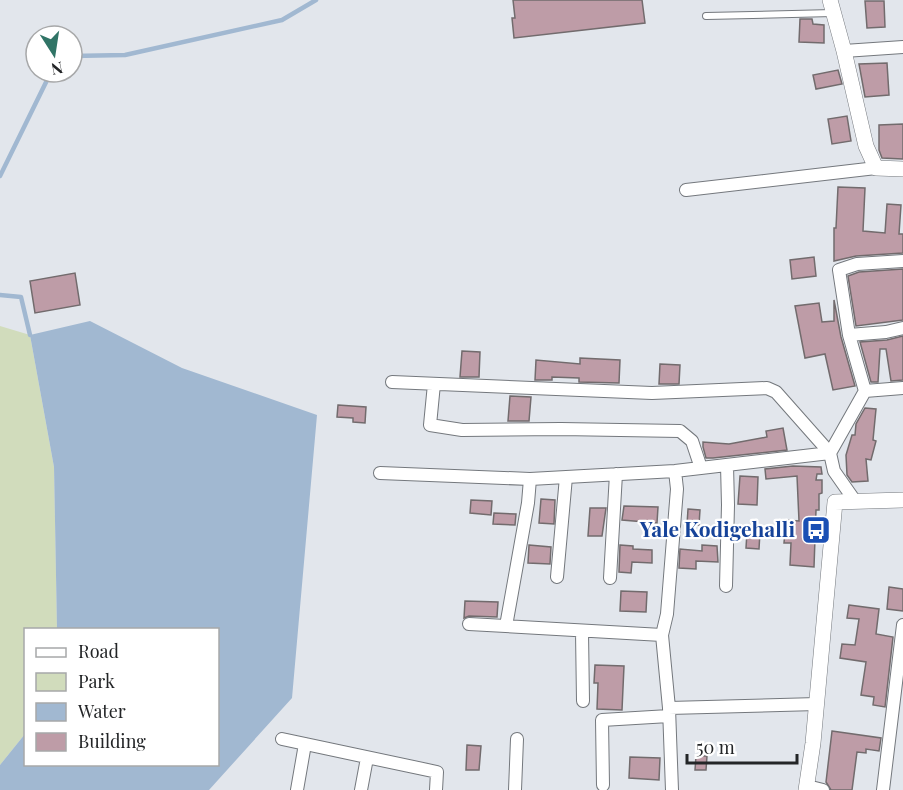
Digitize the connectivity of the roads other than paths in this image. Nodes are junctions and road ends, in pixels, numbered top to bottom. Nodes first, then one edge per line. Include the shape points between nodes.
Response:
1 (832, 6) edge
2 (706, 16) dead end
3 (903, 47) edge
4 (844, 51) junction
5 (876, 168) junction
6 (903, 169) edge
7 (686, 190) dead end
8 (903, 261) edge
9 (903, 328) edge
10 (849, 335) junction
11 (392, 382) dead end
12 (434, 384) junction
13 (903, 388) edge
14 (866, 391) junction
15 (830, 453) junction
16 (727, 465) junction
17 (701, 468) junction
18 (675, 471) junction
19 (380, 473) dead end
20 (616, 474) junction
21 (566, 477) junction
22 (530, 479) junction
23 (903, 500) edge
24 (855, 501) junction
25 (557, 577) dead end
26 (610, 578) dead end
27 (726, 586) dead end
28 (469, 624) dead end
29 (903, 625) edge
30 (506, 626) junction
31 (582, 632) junction
32 (662, 635) junction
33 (583, 701) dead end
34 (817, 704) junction
35 (669, 712) junction
36 (282, 739) dead end
37 (517, 739) dead end
38 (305, 744) junction
39 (367, 758) junction
40 (603, 784) dead end
41 (806, 788) edge
42 (297, 790) edge
43 (361, 790) edge
44 (436, 790) edge
45 (515, 790) edge
46 (672, 790) edge
47 (823, 790) edge
48 (883, 790) edge

1 - 2 lane
1 - 4 street
3 - 4 street
4 - 5 street via 866,146
5 - 6 street
5 - 7 street
8 - 10 street via 857,264 839,270
9 - 10 street
10 - 14 street
11 - 12 street
12 - 15 street via 652,393 767,388 776,392
12 - 17 street via 430,425 462,430 680,431 692,441
13 - 14 street
14 - 15 street
15 - 16 street
15 - 24 street via 834,471
16 - 17 street
16 - 27 street
17 - 18 street
18 - 20 street
18 - 32 street via 667,614
19 - 22 street
20 - 21 street
20 - 26 street
21 - 22 street
21 - 25 street
22 - 30 street
23 - 24 street
24 - 34 street via 835,502
28 - 30 street
29 - 48 street
30 - 31 street
31 - 32 street
31 - 33 street
32 - 35 street
34 - 35 street
34 - 41 street
35 - 40 street via 602,720
35 - 46 street
36 - 38 street
37 - 45 street
38 - 39 street
38 - 42 street
39 - 43 street
39 - 44 street via 437,772
41 - 47 street

